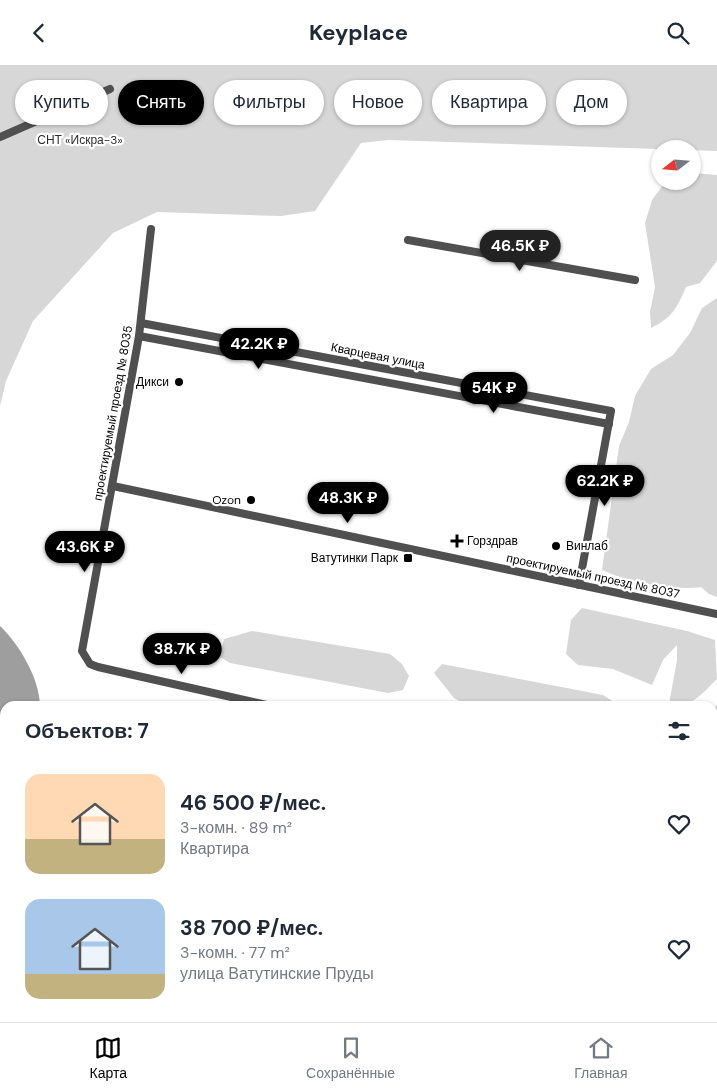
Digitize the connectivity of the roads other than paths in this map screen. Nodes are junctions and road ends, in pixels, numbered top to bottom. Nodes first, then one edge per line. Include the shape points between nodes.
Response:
1 (110, 89) dead end
2 (0, 137) edge
3 (151, 229) dead end
4 (408, 240) dead end
5 (635, 279) dead end
6 (141, 323) junction
7 (139, 336) junction
8 (609, 424) junction
9 (113, 486) junction
10 (579, 585) junction
11 (717, 614) edge
12 (249, 701) edge

1 - 2 street
3 - 6 street, проектируемый проезд № 8035
4 - 5 street
6 - 7 street, проектируемый проезд № 8035
6 - 8 street, Кварцевая улица via 611,411
7 - 8 street, Кварцевая улица
7 - 9 street, проектируемый проезд № 8035
8 - 10 street
9 - 10 street, проектируемый проезд № 8037
9 - 12 street, проектируемый проезд № 8035 via 83,643 84,658 98,667
10 - 11 street, проектируемый проезд № 8037

